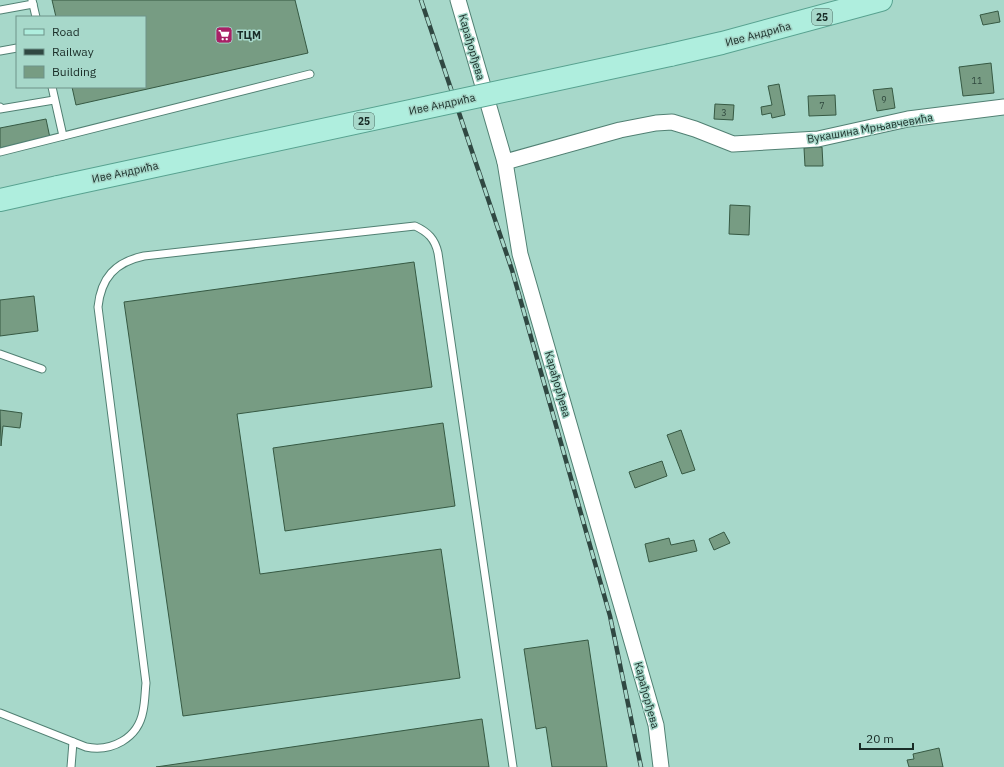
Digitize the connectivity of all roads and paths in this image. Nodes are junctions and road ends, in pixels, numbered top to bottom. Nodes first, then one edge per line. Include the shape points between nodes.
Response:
1 (458, 0) edge
2 (881, 0) edge
3 (32, 2) edge
4 (0, 10) edge
5 (36, 16) edge
6 (16, 48) edge
7 (0, 51) edge
8 (310, 74) dead end
9 (52, 88) edge
10 (54, 100) junction
11 (0, 107) edge
12 (1004, 107) edge
13 (63, 136) junction
14 (0, 152) edge
15 (504, 162) junction
16 (0, 200) edge
17 (0, 354) edge
18 (42, 369) dead end
19 (0, 713) edge
20 (73, 742) junction
21 (71, 767) edge
22 (513, 767) edge
23 (661, 767) edge

1 - 15 street, Карађорђева
2 - 16 main road, Иве Андрића / 25, bridge via 670,55
3 - 4 lane
3 - 5 lane
6 - 7 lane
8 - 13 lane
9 - 10 lane
10 - 11 lane
10 - 13 lane
12 - 15 street, Вукашина Мрњавчевића via 908,119 818,139 733,144 672,122 656,123 620,130
13 - 14 lane
15 - 23 street, Карађорђева via 520,254 656,725
17 - 18 lane
19 - 20 lane
20 - 21 lane
20 - 22 lane via 95,748 113,746 130,736 144,712 146,683 98,307 101,291 108,276 124,262 144,256 415,226 430,235 437,246

